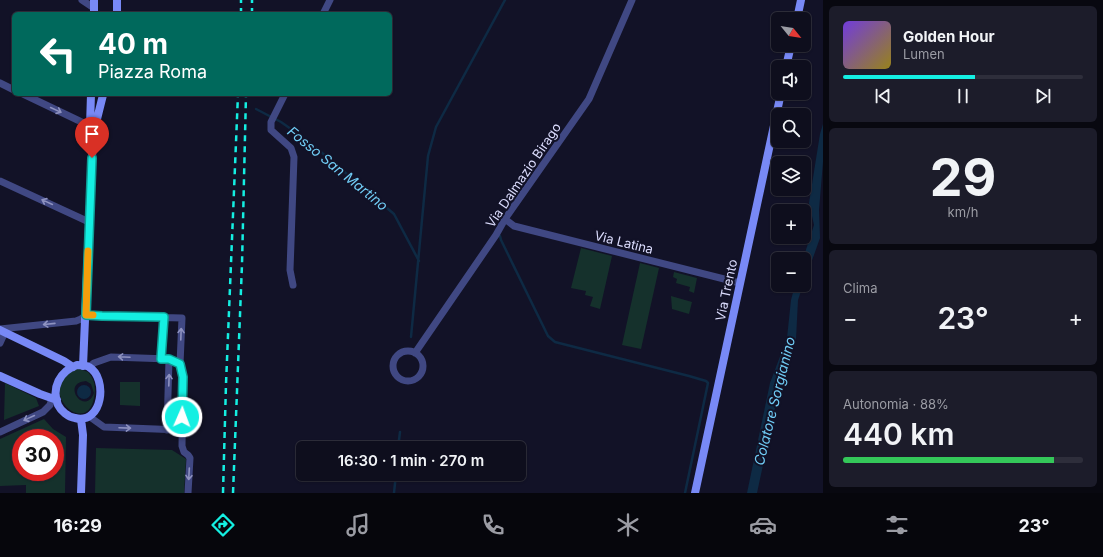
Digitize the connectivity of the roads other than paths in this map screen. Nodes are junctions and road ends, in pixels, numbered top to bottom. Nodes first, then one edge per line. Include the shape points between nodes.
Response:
1 (82, 0) edge
2 (117, 0) edge
3 (330, 0) edge
4 (632, 0) edge
5 (801, 0) edge
6 (94, 7) edge
7 (117, 12) edge
8 (324, 12) edge
9 (798, 12) edge
10 (0, 83) edge
11 (12, 89) edge
12 (26, 96) edge
13 (92, 96) edge
14 (104, 96) edge
15 (284, 96) edge
16 (779, 100) edge
17 (90, 126) junction
18 (93, 135) junction
19 (0, 181) edge
20 (505, 220) junction
21 (89, 222) junction
22 (740, 283) junction
23 (293, 285) dead end
24 (86, 315) junction
25 (164, 317) junction
26 (2, 330) edge
27 (0, 343) edge
28 (415, 353) junction
29 (161, 359) junction
30 (169, 359) junction
31 (180, 364) junction
32 (86, 366) junction
33 (73, 367) junction
34 (0, 376) edge
35 (55, 399) junction
36 (90, 417) junction
37 (80, 419) junction
38 (167, 430) junction
39 (182, 430) junction
40 (0, 432) edge
41 (81, 493) edge
42 (188, 493) edge
43 (695, 493) edge

1 - 6 street
2 - 7 main road
3 - 8 street
4 - 20 street, Via Dalmazio Birago via 589,99
5 - 9 main road
10 - 11 street
12 -> 17 street
13 - 17 main road
14 - 18 main road
15 - 23 street via 271,122 271,130 291,148 294,157 290,270
16 - 22 main road, Via Trento
17 - 18 main road
18 - 21 main road
21 -> 19 street
20 - 22 street, Via Latina via 514,226
20 - 28 street, Via Dalmazio Birago
21 - 24 main road
22 - 43 main road, Via Trento
24 - 25 street
24 -> 26 street via 76,321
24 - 32 main road
25 - 29 street
31 -> 25 street via 182,318
26 - 27 street
26 - 33 main road via 64,360
28 - 28 street via 403,352 396,356 392,364 393,373 399,380 416,380 421,374 423,362
29 - 30 street
29 -> 32 street via 111,357
30 - 31 street
38 -> 30 street
31 - 39 street via 183,377
32 - 33 main road
32 - 36 main road via 97,376 100,392 96,410
33 - 35 main road via 65,372 57,383
34 - 35 main road
35 - 37 main road via 64,412 72,418
35 -> 40 street via 43,412
36 - 37 main road
36 -> 38 street via 104,427
37 - 41 main road via 83,435
38 - 39 street
39 -> 42 street via 182,448 190,458

